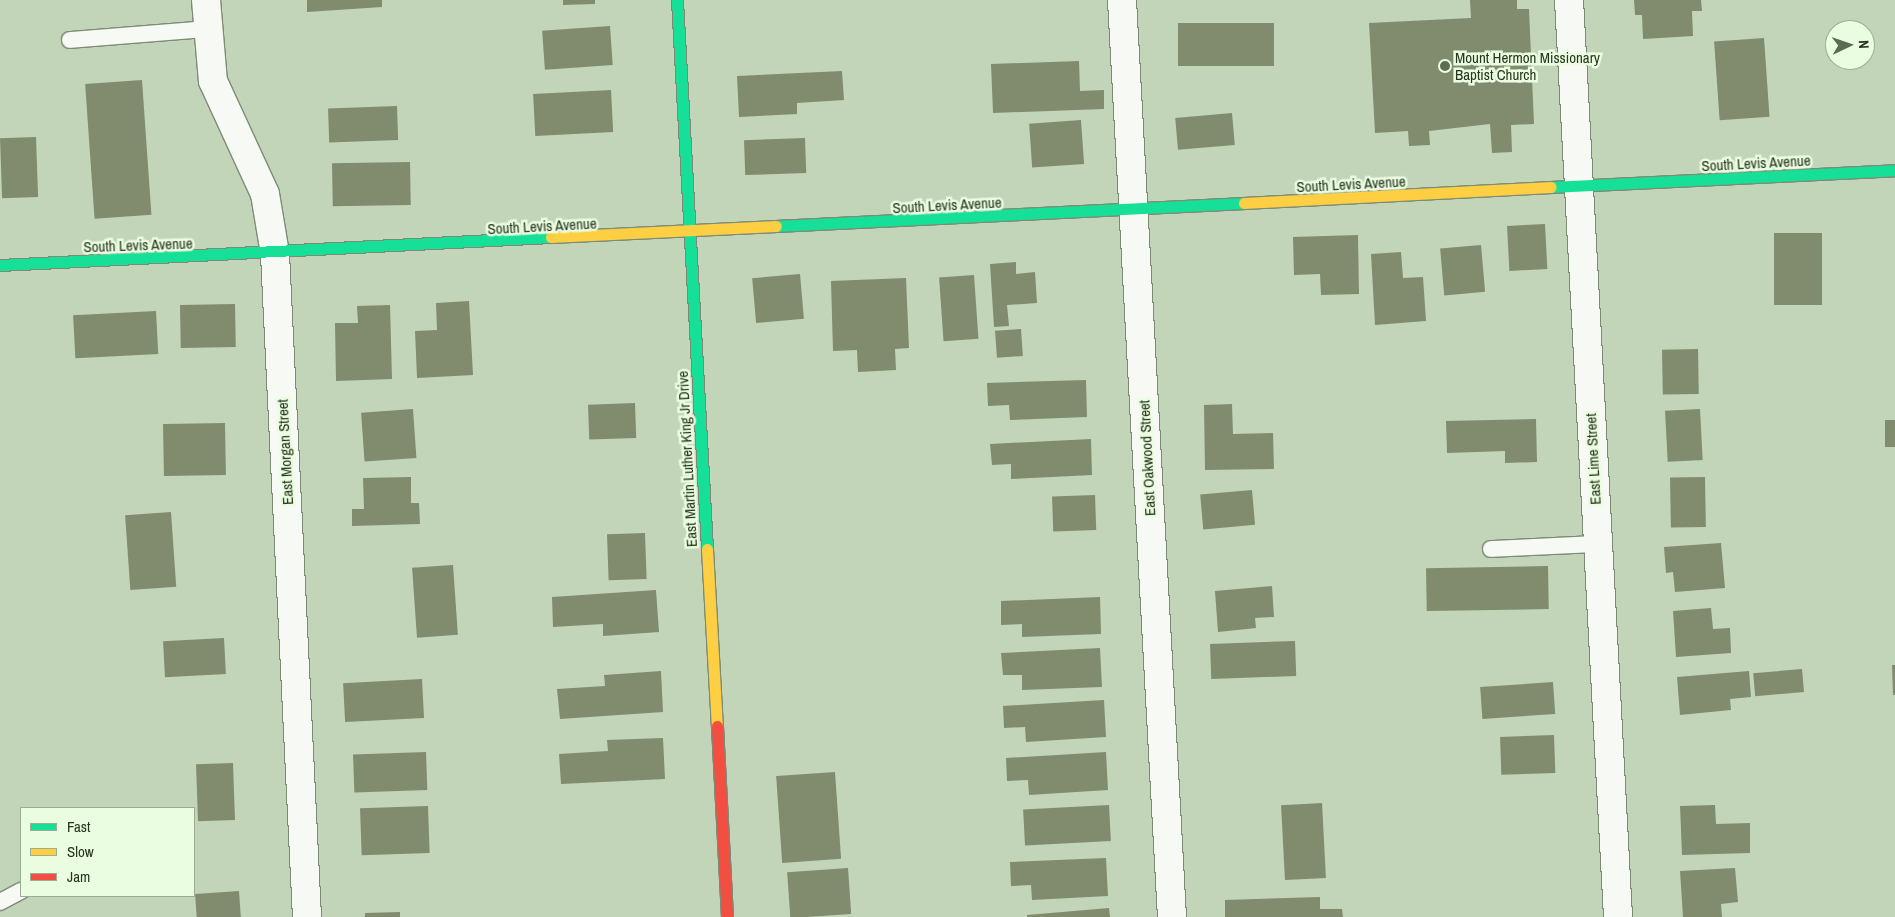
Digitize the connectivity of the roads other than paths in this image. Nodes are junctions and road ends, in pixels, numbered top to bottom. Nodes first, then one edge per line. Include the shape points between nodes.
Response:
1 (206, 0) edge
2 (678, 0) edge
3 (1122, 0) edge
4 (1569, 0) edge
5 (207, 29) junction
6 (70, 40) dead end
7 (1895, 170) edge
8 (1579, 188) junction
9 (1134, 210) junction
10 (690, 233) junction
11 (275, 254) junction
12 (0, 265) edge
13 (1598, 544) junction
14 (1491, 549) dead end
15 (20, 892) edge
16 (0, 902) edge
17 (307, 917) edge
18 (727, 917) edge
19 (1172, 917) edge
20 (1618, 917) edge

1 - 5 street, East Morgan Street
2 - 10 street, East Martin Luther King Jr Drive
3 - 9 street, East Oakwood Street
4 - 8 street, East Lime Street
5 - 6 lane
5 - 11 street, East Morgan Street via 216,89 265,194
7 - 8 street, South Levis Avenue
8 - 9 street, South Levis Avenue
8 - 13 street, East Lime Street
9 - 10 street, South Levis Avenue
9 - 19 street, East Oakwood Street
10 - 11 street, South Levis Avenue
10 - 18 street, East Martin Luther King Jr Drive
11 - 12 street, South Levis Avenue
11 - 17 street, East Morgan Street
13 - 14 lane
13 - 20 street, East Lime Street
15 - 16 lane

